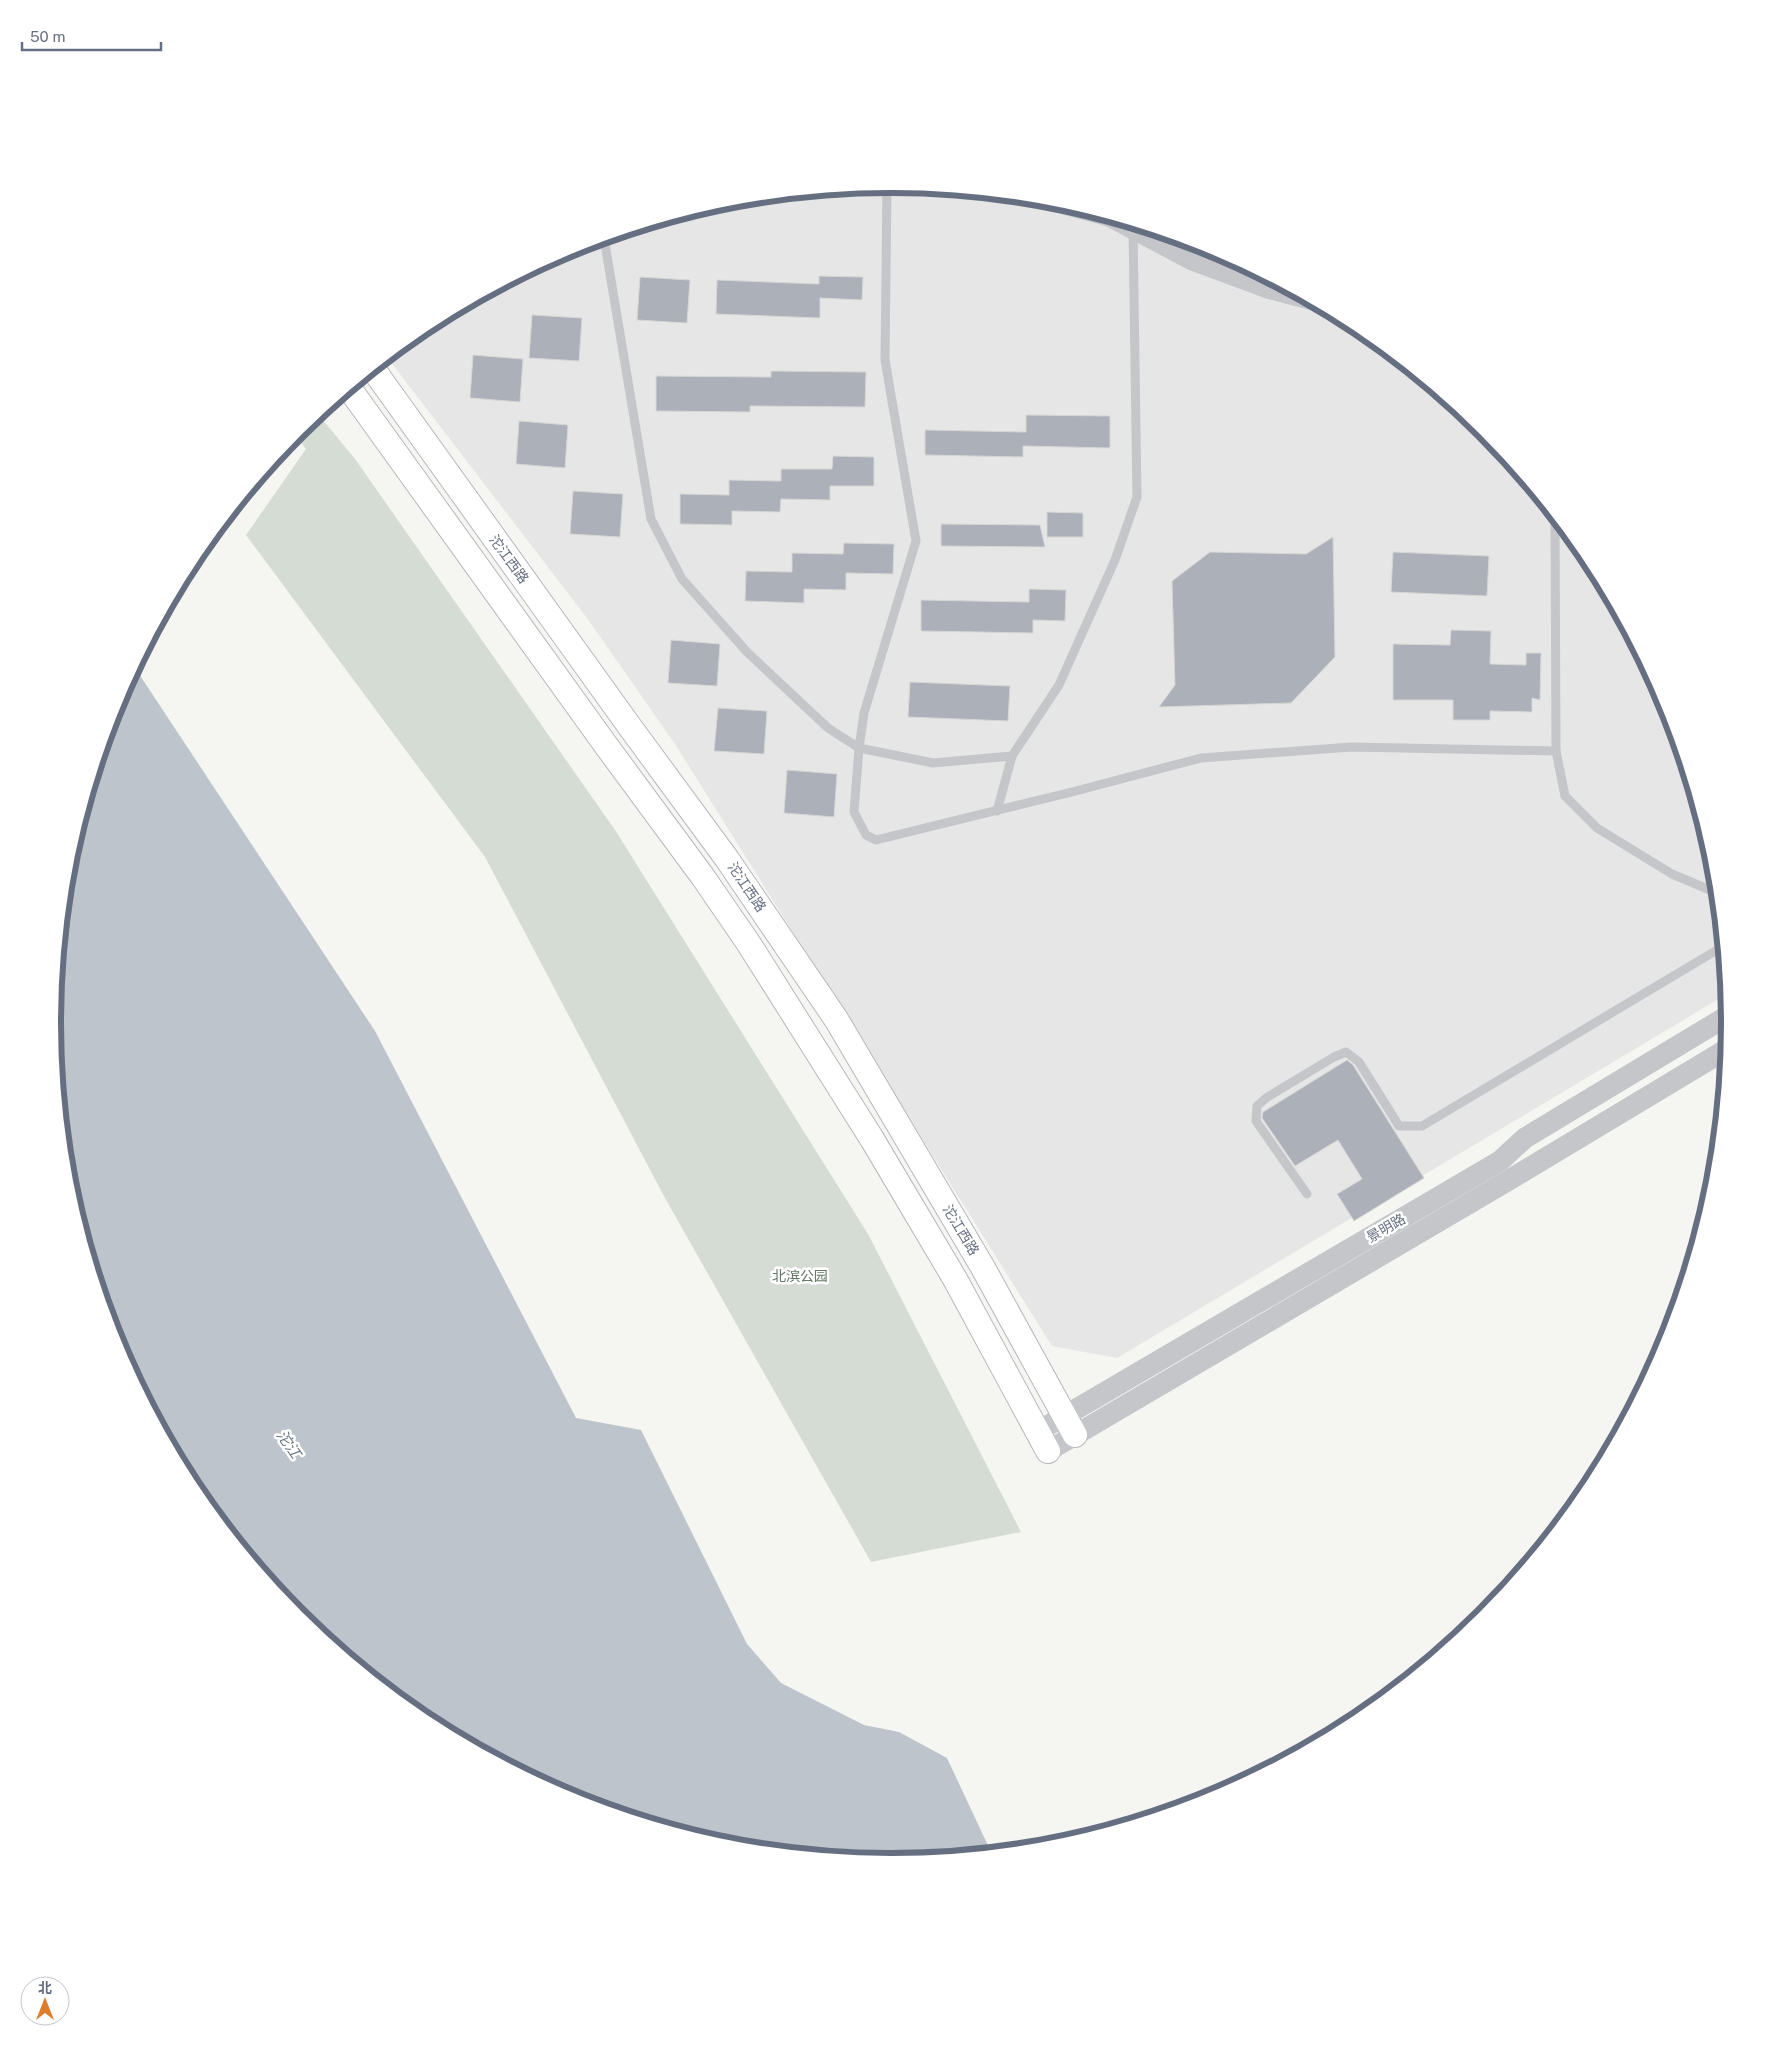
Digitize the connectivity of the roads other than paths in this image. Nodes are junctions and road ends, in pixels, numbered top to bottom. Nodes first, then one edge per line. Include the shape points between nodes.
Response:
1 (887, 193) edge
2 (1133, 230) edge
3 (1142, 232) edge
4 (605, 244) edge
5 (1289, 295) edge
6 (376, 373) edge
7 (352, 392) edge
8 (1555, 526) edge
9 (859, 748) junction
10 (1556, 750) junction
11 (1012, 756) junction
12 (997, 811) junction
13 (1710, 890) edge
14 (1717, 950) edge
15 (1721, 1020) edge
16 (1720, 1053) edge
17 (1308, 1194) dead end
18 (1070, 1426) junction
19 (1042, 1442) joint

1 - 9 lane via 885,360 916,541 864,713
2 - 11 lane via 1137,497 1116,560 1059,685
3 - 5 street via 1190,261
4 - 9 lane via 650,520 682,579 747,652 828,728
6 - 18 main road, 沱江西路 via 728,858 836,1019 982,1266
7 - 19 main road via 703,877 748,944 872,1139 955,1279
8 - 10 lane
9 - 11 lane via 934,763
9 - 12 lane via 854,812 866,835 876,840
10 - 12 lane via 1352,747 1201,758
10 - 13 lane via 1564,796 1597,828 1672,874
11 - 12 lane
14 - 17 lane via 1422,1126 1399,1126 1359,1062 1346,1052 1334,1057 1257,1106 1256,1121
15 - 18 street, 景明路 via 1525,1138 1500,1161
16 - 18 street, 景明路 via 1510,1180
18 - 19 street, 景明路

